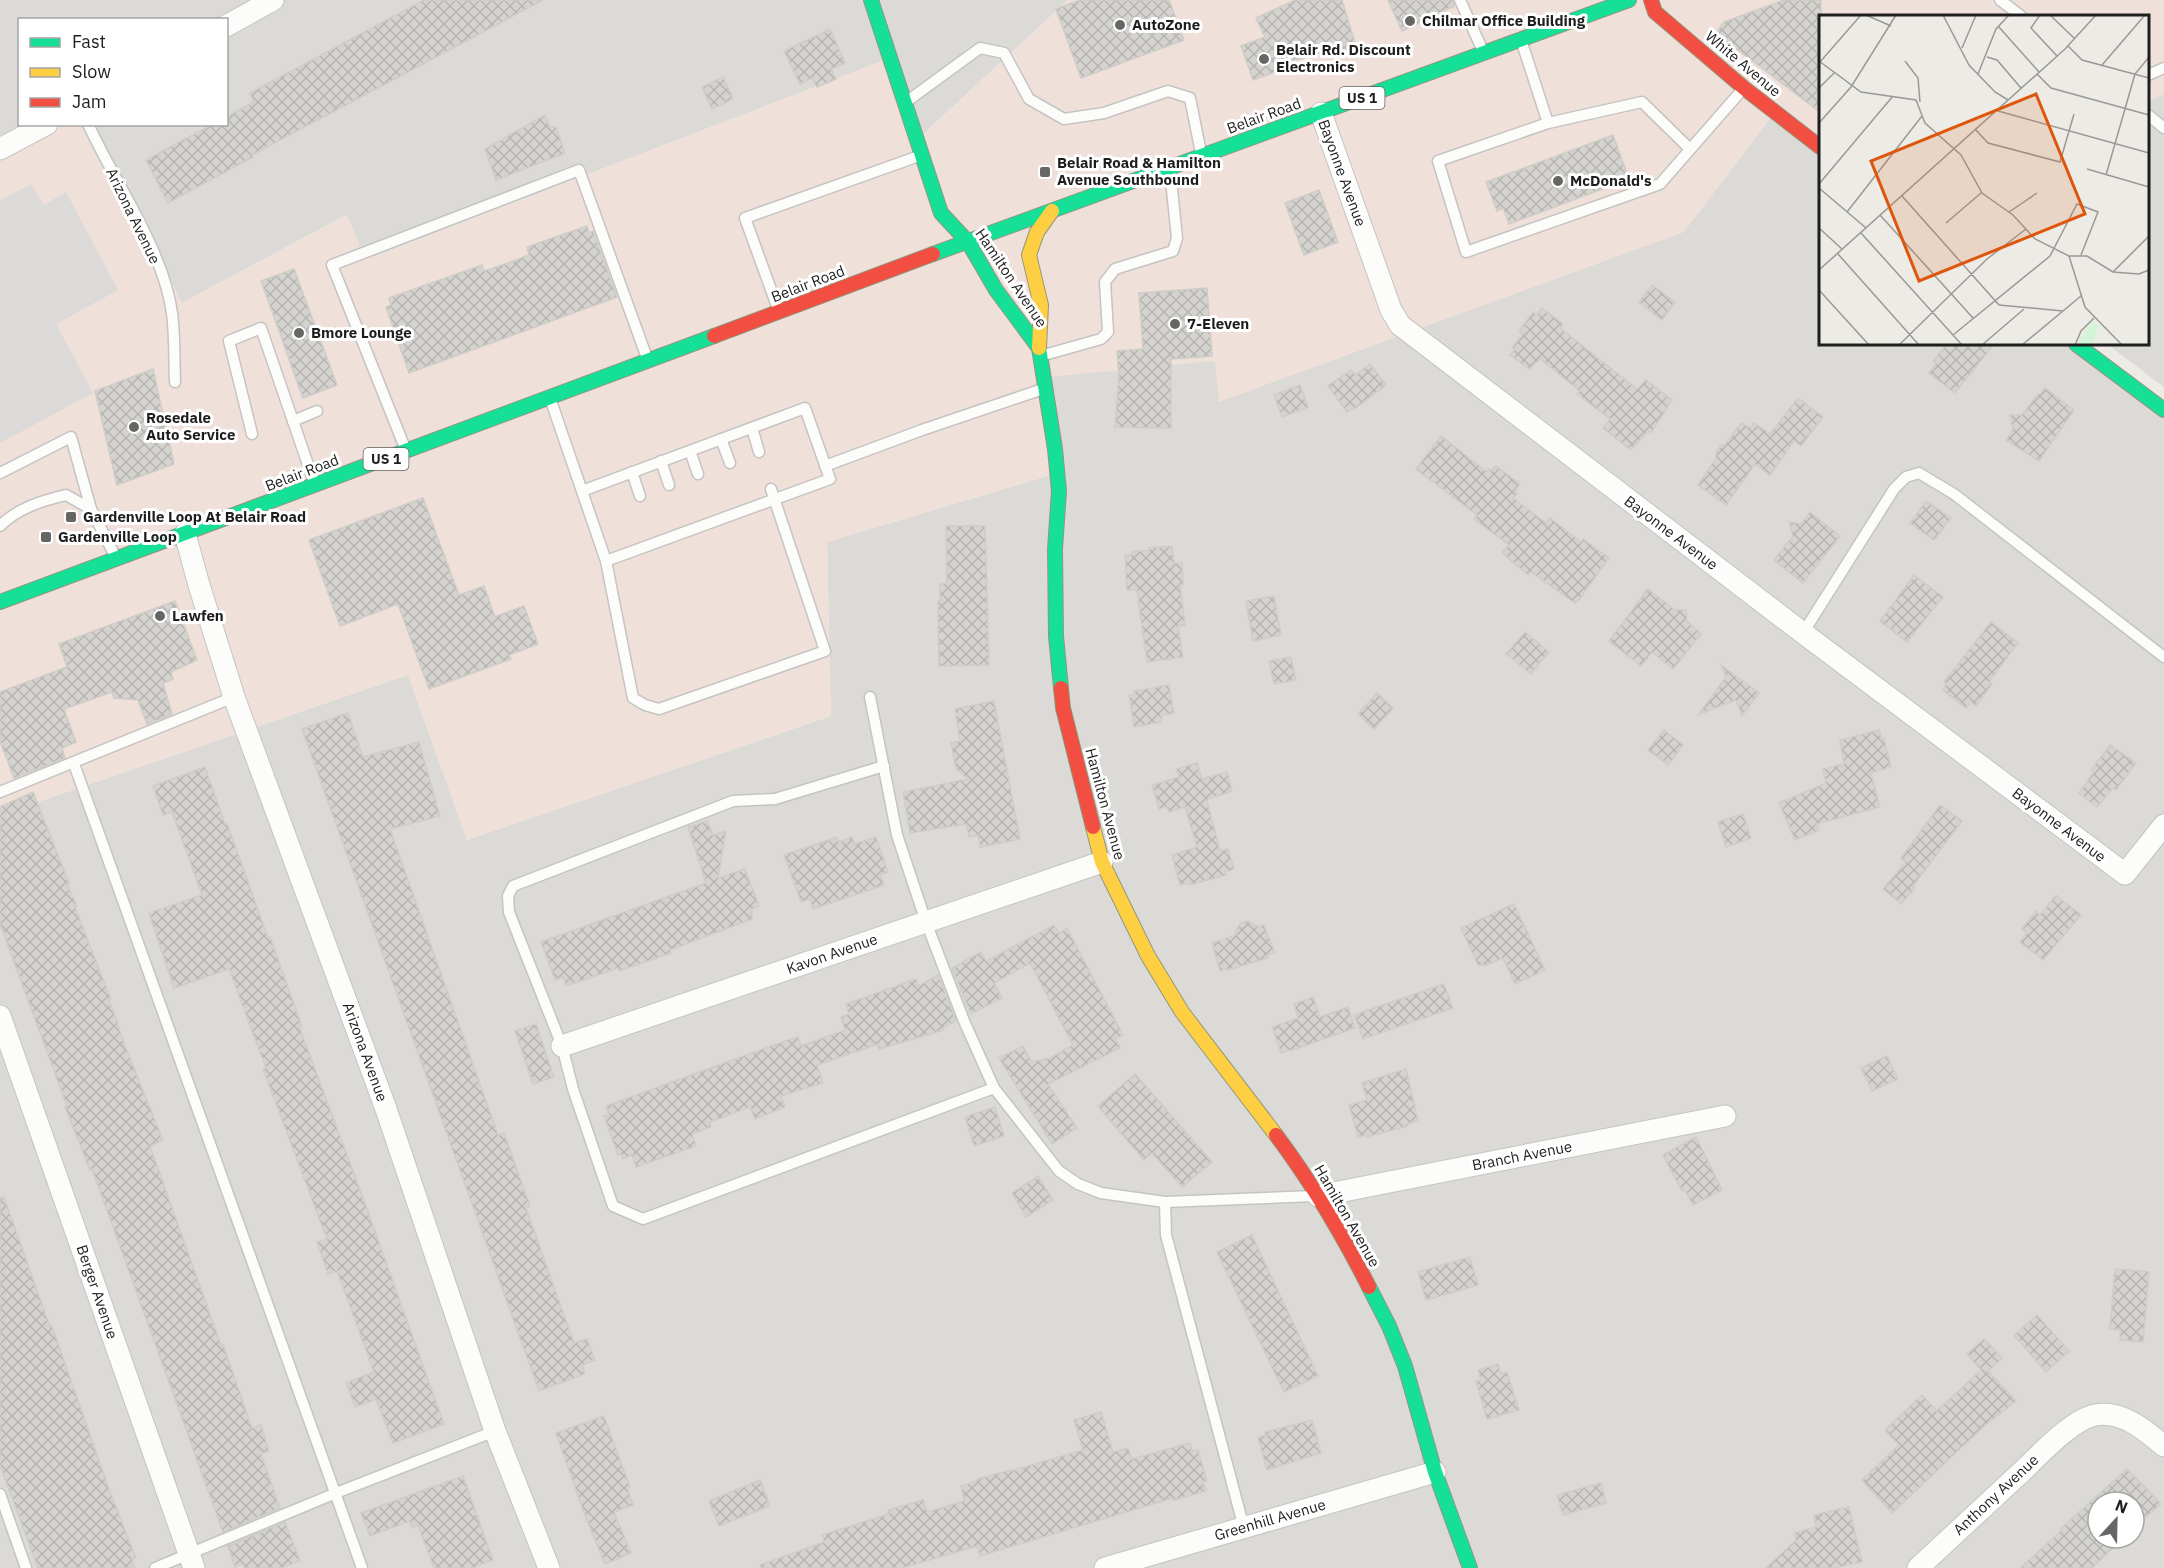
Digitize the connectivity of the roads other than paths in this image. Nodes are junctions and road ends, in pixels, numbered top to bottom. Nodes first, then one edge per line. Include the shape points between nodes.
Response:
1 (273, 0) edge
2 (872, 0) edge
3 (1460, 0) edge
4 (1629, 0) edge
5 (1651, 0) edge
6 (2000, 0) edge
7 (2020, 15) edge
8 (228, 25) edge
9 (1521, 39) junction
10 (1484, 53) junction
11 (2164, 68) edge
12 (2149, 75) edge
13 (1744, 88) junction
14 (906, 102) junction
15 (1321, 113) junction
16 (2149, 116) edge
17 (1548, 123) junction
18 (43, 126) edge
19 (89, 126) edge
20 (2164, 128) edge
21 (1819, 145) edge
22 (0, 149) edge
23 (1690, 149) junction
24 (924, 155) junction
25 (1202, 156) junction
26 (1169, 168) junction
27 (1052, 211) junction
28 (968, 242) junction
29 (779, 312) junction
30 (2077, 345) edge
31 (1040, 352) junction
32 (648, 361) junction
33 (175, 382) dead end
34 (1046, 388) junction
35 (550, 398) junction
36 (2164, 410) edge
37 (317, 411) dead end
38 (293, 421) junction
39 (752, 428) junction
40 (252, 434) dead end
41 (721, 439) junction
42 (406, 451) junction
43 (690, 451) junction
44 (759, 452) dead end
45 (661, 461) junction
46 (730, 463) dead end
47 (825, 466) junction
48 (632, 472) junction
49 (0, 473) edge
50 (698, 474) dead end
51 (315, 485) junction
52 (669, 485) dead end
53 (582, 491) junction
54 (773, 494) junction
55 (640, 496) dead end
56 (91, 509) junction
57 (0, 526) edge
58 (185, 534) junction
59 (117, 559) junction
60 (606, 561) junction
61 (0, 602) edge
62 (1803, 633) junction
63 (2164, 657) edge
64 (234, 697) junction
65 (870, 697) dead end
66 (74, 764) junction
67 (884, 766) junction
68 (0, 792) edge
69 (2164, 825) edge
70 (1102, 862) junction
71 (926, 922) junction
72 (0, 1016) edge
73 (562, 1046) junction
74 (994, 1088) junction
75 (1725, 1116) dead end
76 (1318, 1196) junction
77 (1165, 1202) junction
78 (495, 1431) junction
79 (2164, 1446) edge
80 (1435, 1473) junction
81 (336, 1493) junction
82 (0, 1494) edge
83 (1244, 1528) junction
84 (192, 1561) edge
85 (26, 1568) edge
86 (155, 1568) edge
87 (362, 1568) edge
88 (549, 1568) edge
89 (1105, 1568) edge
90 (1470, 1568) edge
91 (1918, 1568) edge

1 - 8 street
2 - 14 street, Hamilton Avenue
3 - 10 lane
4 - 9 street, Belair Road / US 1
5 - 13 street, White Avenue via 1655,12
6 - 7 lane
9 - 10 street, Belair Road / US 1
9 - 17 lane
10 - 15 street, Belair Road / US 1
11 - 12 lane
13 - 21 street, White Avenue
13 - 23 lane
14 - 24 street, Hamilton Avenue
14 - 25 lane via 981,48 1004,53 1029,99 1064,119 1104,113 1168,91 1190,98
15 - 25 street, Belair Road / US 1
15 - 62 street, Bayonne Avenue via 1400,325
16 - 20 lane
17 - 23 lane via 1641,102
17 - 23 lane via 1438,161 1466,252 1660,184
18 - 22 street
19 - 33 lane, Arizona Avenue via 158,262 172,312
24 - 28 street, Hamilton Avenue via 941,213
24 - 29 lane via 745,218
25 - 26 street, Belair Road / US 1
26 - 27 street, Belair Road / US 1
26 - 31 lane via 1177,238 1173,251 1115,269 1105,282 1108,332 1101,339
27 - 28 street, Belair Road / US 1
27 - 31 street via 1037,232 1029,255 1041,305
28 - 29 street, Belair Road / US 1
28 - 31 street, Hamilton Avenue via 996,291
29 - 32 street, Belair Road / US 1
30 - 36 street
31 - 34 street, Hamilton Avenue
32 - 35 street, Belair Road / US 1
32 - 42 lane via 579,170 332,265
34 - 47 lane
34 - 70 street, Hamilton Avenue via 1059,492 1056,636 1062,708
35 - 42 street, Belair Road / US 1
35 - 53 lane
37 - 38 lane
38 - 40 lane via 261,328 229,341
38 - 51 lane
39 - 41 lane
39 - 44 lane
39 - 47 lane via 805,408
41 - 43 lane
41 - 46 lane
42 - 51 street, Belair Road / US 1
43 - 45 lane
43 - 50 lane
45 - 48 lane
45 - 52 lane
47 - 54 lane via 830,479
48 - 53 lane
48 - 55 lane
49 - 56 lane via 71,437
51 - 58 street, Belair Road / US 1
53 - 60 lane
54 - 60 lane via 654,537
54 - 60 lane via 825,651 659,709 645,705 633,698
56 - 57 lane via 66,495 12,514
56 - 59 lane
58 - 59 street, Belair Road / US 1
58 - 64 street, Arizona Avenue
59 - 61 street, Belair Road / US 1
62 - 63 lane via 1894,489 1906,477 1919,473 1954,494
62 - 69 street, Bayonne Avenue via 2125,874
64 - 66 lane
64 - 78 street, Arizona Avenue via 386,1109
65 - 67 lane
66 - 68 lane
66 - 81 lane
67 - 71 lane via 897,835
67 - 73 lane via 775,799 733,801 513,886 508,896 509,912
70 - 71 street, Kavon Avenue
70 - 76 street, Hamilton Avenue via 1148,956 1182,1012
71 - 73 street, Kavon Avenue
71 - 74 lane
72 - 84 street, Berger Avenue
73 - 74 lane via 613,1206 643,1219
74 - 77 lane via 1059,1171 1078,1184 1101,1193
75 - 76 street, Branch Avenue
76 - 77 lane
76 - 80 street, Hamilton Avenue via 1389,1326 1405,1366
77 - 83 lane via 1171,1256
78 - 81 lane
78 - 88 street, Arizona Avenue
79 - 91 street, Anthony Avenue via 2127,1419 2096,1415 2075,1424
80 - 83 street, Greenhill Avenue
80 - 90 street, Hamilton Avenue
81 - 84 lane
81 - 87 lane
82 - 85 lane
83 - 89 street, Greenhill Avenue
84 - 86 lane

